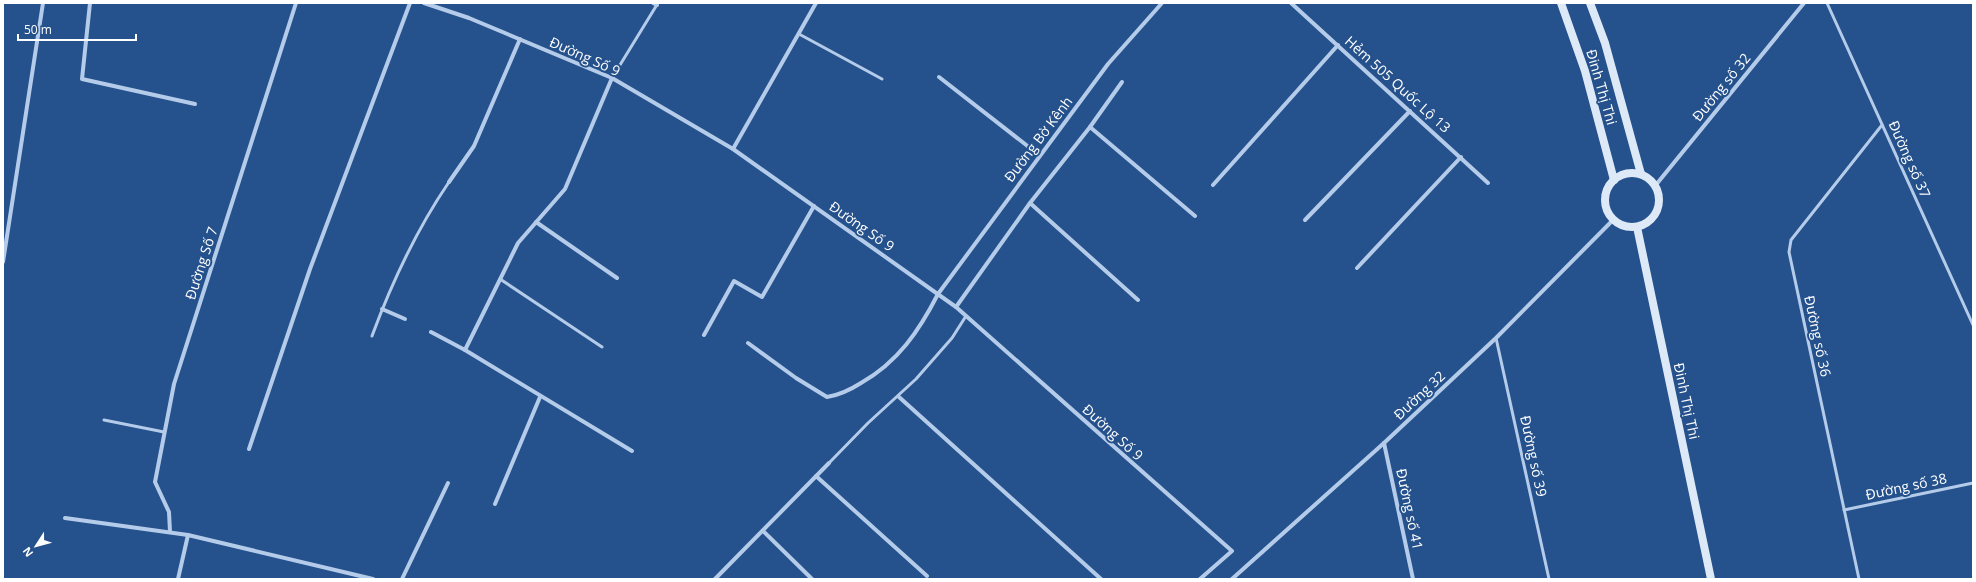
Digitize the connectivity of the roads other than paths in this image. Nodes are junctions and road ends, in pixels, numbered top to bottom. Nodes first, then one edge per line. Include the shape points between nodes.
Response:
1 (42, 3) edge
2 (90, 3) edge
3 (296, 3) edge
4 (410, 3) edge
5 (424, 3) edge
6 (816, 3) edge
7 (1162, 3) edge
8 (1291, 3) edge
9 (1561, 3) edge
10 (1590, 3) edge
11 (1804, 3) edge
12 (1827, 3) edge
13 (656, 4) edge
14 (799, 34) junction
15 (520, 39) junction
16 (1338, 45) junction
17 (939, 77) dead end
18 (612, 78) junction
19 (882, 79) dead end
20 (1122, 82) dead end
21 (195, 104) dead end
22 (1410, 111) junction
23 (1882, 125) junction
24 (1090, 127) junction
25 (733, 148) junction
26 (1039, 155) junction
27 (1461, 158) junction
28 (1640, 174) junction
29 (1614, 180) junction
30 (449, 182) joint
31 (1488, 183) dead end
32 (1213, 185) dead end
33 (1655, 186) junction
34 (1030, 203) junction
35 (814, 206) junction
36 (1195, 216) dead end
37 (1305, 220) dead end
38 (1613, 220) junction
39 (536, 222) junction
40 (1637, 227) junction
41 (3, 262) edge
42 (1357, 268) dead end
43 (616, 278) dead end
44 (500, 279) junction
45 (938, 294) junction
46 (1138, 300) dead end
47 (956, 306) junction
48 (382, 309) junction
49 (966, 316) junction
50 (405, 319) dead end
51 (1973, 324) edge
52 (430, 332) dead end
53 (704, 335) dead end
54 (372, 336) dead end
55 (1496, 338) junction
56 (748, 343) dead end
57 (602, 347) dead end
58 (465, 350) junction
59 (540, 397) junction
60 (899, 397) junction
61 (104, 420) dead end
62 (164, 432) junction
63 (1384, 443) junction
64 (249, 449) dead end
65 (632, 452) dead end
66 (830, 463) joint
67 (816, 476) junction
68 (448, 483) dead end
69 (1973, 483) edge
70 (495, 504) dead end
71 (1844, 510) junction
72 (65, 518) dead end
73 (763, 531) junction
74 (170, 532) junction
75 (188, 535) junction
76 (927, 576) dead end
77 (178, 579) edge
78 (373, 579) edge
79 (402, 579) edge
80 (715, 579) edge
81 (812, 579) edge
82 (1101, 579) edge
83 (1200, 579) edge
84 (1232, 579) edge
85 (1413, 579) edge
86 (1549, 579) edge
87 (1711, 579) edge
88 (1859, 579) edge

1 - 41 street
2 - 21 street via 82,79
3 - 62 street, Đường Số 7 via 174,384
4 - 64 street via 310,269
5 - 15 street, Đường Số 9
6 - 14 street
7 - 26 street, Đường Bờ Kênh via 1108,64
8 - 16 street, Hẻm 505 Quốc Lộ 13
9 - 29 street, Đinh Thị Thi via 1585,71
10 - 28 street, Đinh Thị Thi via 1605,43
11 - 33 street, Đường số 32
12 - 23 lane, Đường số 37
13 - 18 lane
14 - 19 lane
14 - 25 street
15 - 18 street, Đường Số 9
15 - 30 street via 474,146
16 - 22 street, Hẻm 505 Quốc Lộ 13
16 - 32 street
17 - 26 street
18 - 25 street, Đường Số 9
18 - 39 street via 565,189
20 - 24 street
22 - 27 street, Hẻm 505 Quốc Lộ 13
22 - 37 street
23 - 51 lane, Đường số 37
23 - 71 lane, Đường số 36 via 1792,240 1789,252
24 - 34 street
24 - 36 street
25 - 35 street, Đường Số 9
26 - 45 street, Đường Bờ Kênh
27 - 31 street, Hẻm 505 Quốc Lộ 13
27 - 42 street
28 - 29 street via 1622,175
28 - 33 street
29 - 38 street via 1608,187 1606,196 1606,205
30 - 48 lane via 416,237
33 - 40 street via 1659,194 1657,212 1652,219
34 - 46 street
34 - 47 street
35 - 45 street, Đường Số 9
35 - 53 street via 762,297 734,280
38 - 40 street via 1624,226
38 - 55 street, Đường 32
39 - 43 street
39 - 44 street via 518,243
40 - 87 street, Đinh Thị Thi
44 - 57 lane
44 - 58 street
45 - 47 street, Đường Số 9
45 - 56 street, Đường Bờ Kênh via 916,331 892,361 869,379 834,396 827,397 821,394
47 - 49 street, Đường Số 9
48 - 50 street
48 - 54 lane
49 - 60 lane via 937,357
49 - 83 street, Đường Số 9 via 1232,552
52 - 58 street
55 - 63 street, Đường 32
55 - 86 lane, Đường số 39
58 - 59 street
59 - 65 street
59 - 70 street
60 - 66 lane
60 - 82 street
61 - 62 lane
62 - 74 street, Đường Số 7 via 154,482 169,512
63 - 84 street, Đường 32
63 - 85 street, Đường số 41
66 - 67 street
67 - 73 street
67 - 76 street
68 - 79 street
69 - 71 lane, Đường số 38
71 - 88 lane, Đường số 36
72 - 74 street
73 - 80 street
73 - 81 street
74 - 75 street
75 - 77 street
75 - 78 street

